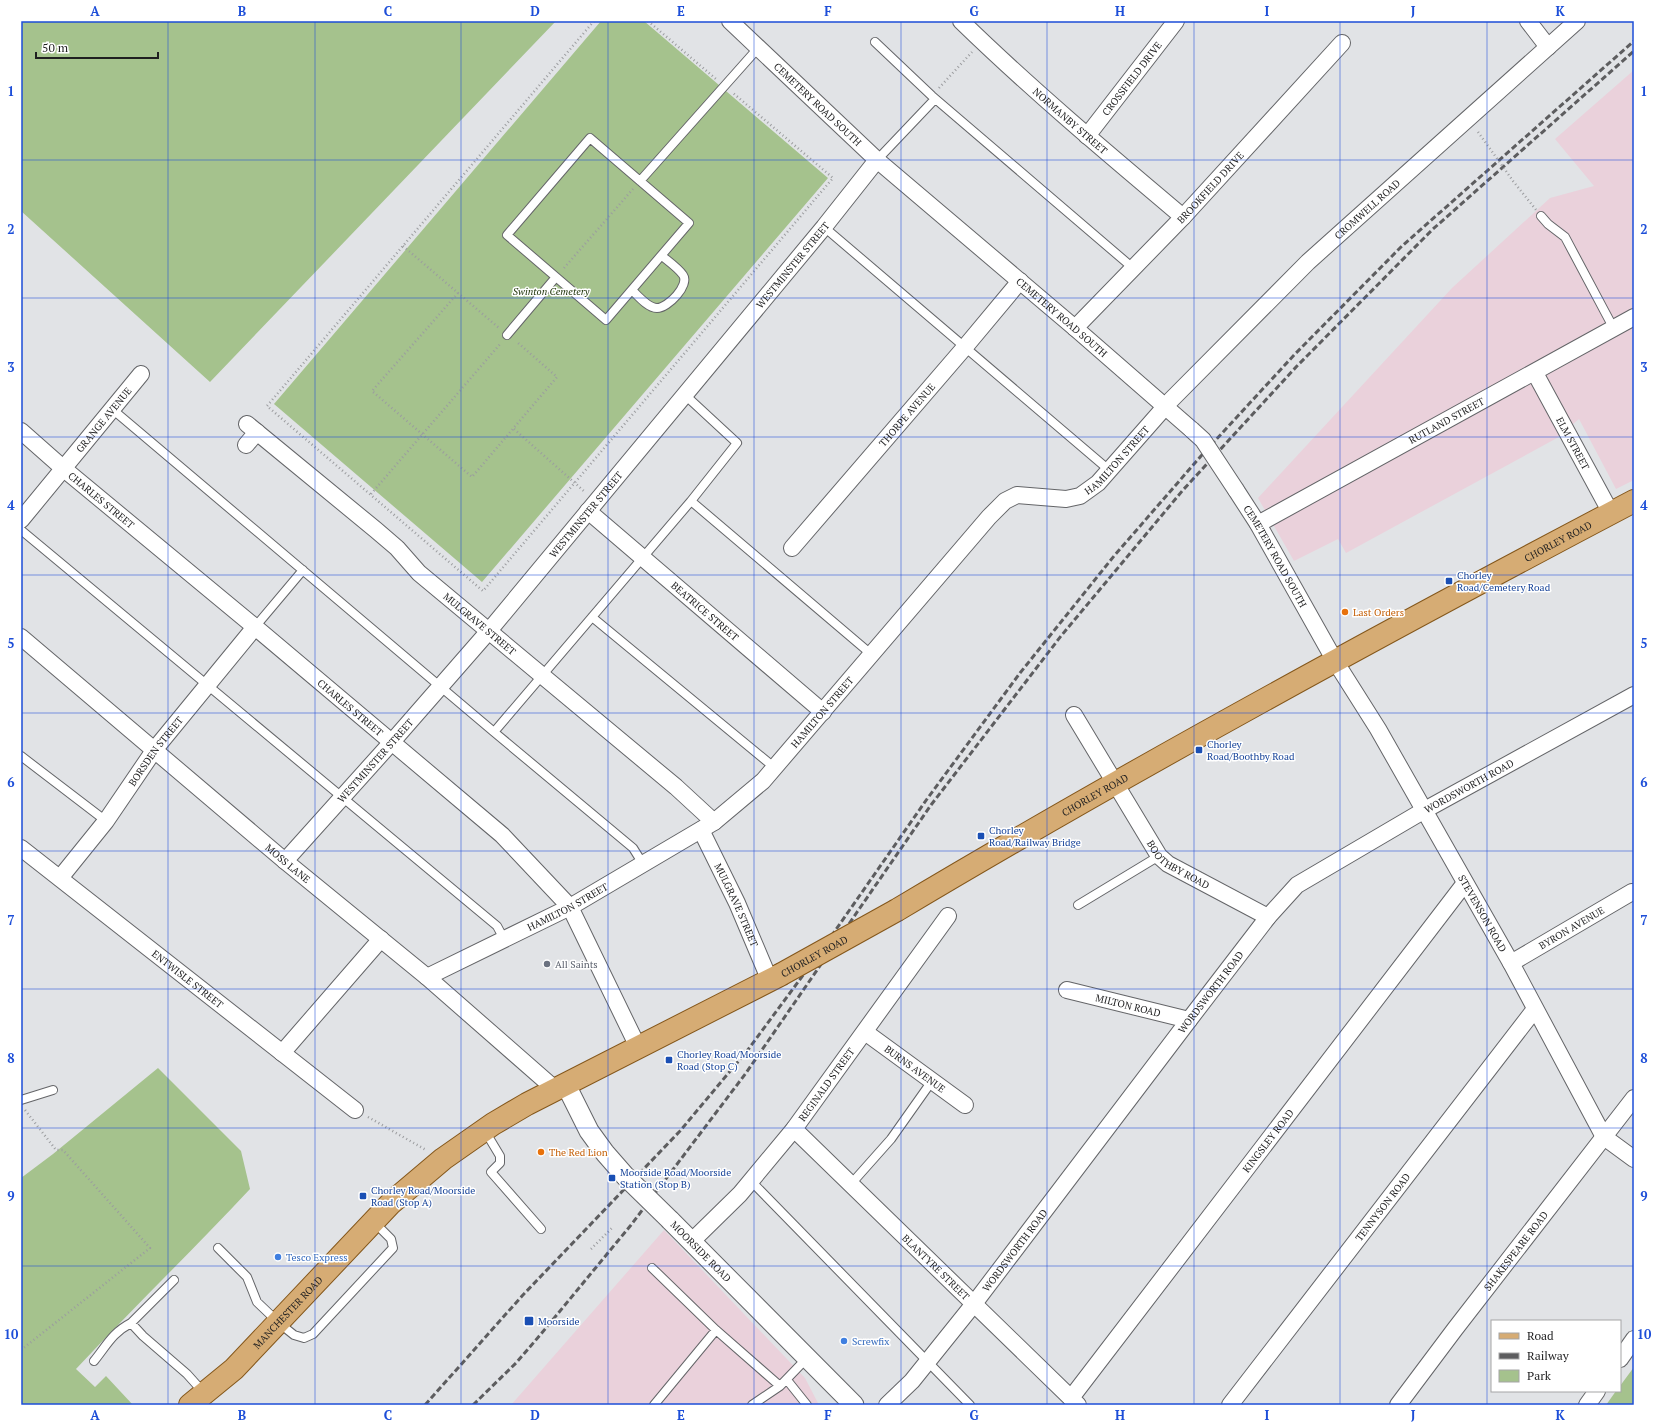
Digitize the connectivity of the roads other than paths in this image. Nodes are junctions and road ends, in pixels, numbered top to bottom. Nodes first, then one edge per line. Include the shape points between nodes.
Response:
1 (730, 21) edge
2 (961, 21) edge
3 (1176, 21) edge
4 (1528, 21) edge
5 (1577, 21) edge
6 (875, 42) dead end
7 (1342, 43) dead end
8 (759, 47) junction
9 (1548, 47) junction
10 (933, 98) junction
11 (1087, 136) junction
12 (877, 160) junction
13 (640, 181) junction
14 (1539, 213) road end
15 (1183, 217) junction
16 (824, 227) junction
17 (662, 256) junction
18 (1133, 268) junction
19 (556, 277) junction
20 (1020, 281) junction
21 (632, 290) junction
22 (1634, 317) edge
23 (1075, 328) junction
24 (1614, 329) junction
25 (508, 335) road end
26 (965, 347) junction
27 (1535, 373) junction
28 (141, 374) dead end
29 (684, 394) junction
30 (1165, 406) junction
31 (112, 409) junction
32 (21, 431) edge
33 (246, 445) dead end
34 (64, 469) junction
35 (1110, 470) junction
36 (691, 501) junction
37 (1634, 501) edge
38 (588, 511) junction
39 (1611, 513) junction
40 (21, 520) edge
41 (1258, 524) junction
42 (21, 530) edge
43 (792, 548) dead end
44 (643, 557) junction
45 (303, 570) junction
46 (592, 617) junction
47 (255, 627) junction
48 (488, 632) junction
49 (21, 636) edge
50 (871, 654) junction
51 (1335, 661) junction
52 (543, 675) junction
53 (207, 685) junction
54 (440, 687) junction
55 (1634, 695) edge
56 (823, 712) junction
57 (1074, 715) dead end
58 (494, 732) junction
59 (391, 743) junction
60 (155, 749) junction
61 (21, 756) edge
62 (775, 768) junction
63 (1115, 783) junction
64 (342, 797) junction
65 (1424, 811) junction
66 (106, 821) junction
67 (707, 826) junction
68 (21, 848) edge
69 (1159, 856) junction
70 (285, 861) junction
71 (643, 864) junction
72 (60, 878) junction
73 (1465, 883) junction
74 (1632, 892) dead end
75 (1078, 905) dead end
76 (570, 907) junction
77 (948, 916) dead end
78 (1268, 917) junction
79 (381, 939) junction
80 (504, 939) junction
81 (1511, 963) junction
82 (427, 977) junction
83 (775, 978) junction
84 (1067, 990) dead end
85 (1535, 1009) junction
86 (1189, 1020) junction
87 (865, 1032) junction
88 (638, 1047) junction
89 (282, 1052) junction
90 (932, 1081) junction
91 (561, 1087) junction
92 (53, 1090) dead end
93 (1634, 1098) edge
94 (21, 1100) edge
95 (965, 1104) dead end
96 (355, 1110) road end
97 (794, 1129) junction
98 (484, 1130) junction
99 (1604, 1137) junction
100 (1634, 1159) edge
101 (751, 1181) junction
102 (851, 1184) junction
103 (374, 1221) junction
104 (541, 1228) dead end
105 (691, 1242) junction
106 (218, 1248) dead end
107 (652, 1268) dead end
108 (174, 1280) dead end
109 (973, 1305) junction
110 (131, 1323) junction
111 (279, 1323) junction
112 (716, 1330) junction
113 (1634, 1339) edge
114 (807, 1358) junction
115 (1621, 1358) edge
116 (94, 1361) dead end
117 (926, 1363) junction
118 (787, 1380) junction
119 (780, 1386) junction
120 (1596, 1392) edge
121 (197, 1399) edge
122 (1075, 1402) edge
123 (654, 1405) edge
124 (752, 1405) edge
125 (807, 1405) edge
126 (854, 1405) edge
127 (887, 1405) edge
128 (970, 1405) edge
129 (1230, 1405) edge
130 (1398, 1405) edge
131 (1587, 1405) edge

1 - 8 street, CEMETERY ROAD SOUTH
2 - 11 street, NORMANBY STREET
3 - 11 street, CROSSFIELD DRIVE
4 - 9 street
5 - 9 street, CROMWELL ROAD
6 - 10 lane
7 - 15 street, BROOKFIELD DRIVE
8 - 12 street, CEMETERY ROAD SOUTH
8 - 13 lane
9 - 30 street, CROMWELL ROAD via 1308,262
10 - 12 lane
10 - 18 lane
11 - 15 street, NORMANBY STREET
12 - 16 street, WESTMINSTER STREET
12 - 20 street, CEMETERY ROAD SOUTH
13 - 17 lane via 690,223
13 - 19 lane via 590,138 507,235
14 - 24 lane via 1565,237
15 - 18 street, BROOKFIELD DRIVE
16 - 26 lane
16 - 29 street, WESTMINSTER STREET
17 - 21 lane
17 - 21 lane via 683,275 685,282 670,302 656,308
18 - 23 street, BROOKFIELD DRIVE
19 - 21 lane via 606,320
19 - 25 lane
20 - 23 street, CEMETERY ROAD SOUTH
20 - 26 street, THORPE AVENUE
22 - 24 street, RUTLAND STREET
23 - 30 street, CEMETERY ROAD SOUTH
24 - 27 street, RUTLAND STREET
26 - 35 lane
26 - 43 street, THORPE AVENUE
27 - 39 street, ELM STREET
27 - 41 street, RUTLAND STREET
28 - 31 street, GRANGE AVENUE
29 - 36 lane via 737,443
29 - 38 street, WESTMINSTER STREET
30 - 35 street, HAMILTON STREET
30 - 41 street, CEMETERY ROAD SOUTH, bridge via 1203,440
31 - 34 street, GRANGE AVENUE
31 - 45 lane
32 - 34 street, CHARLES STREET
33 - 48 street, MULGRAVE STREET via 252,428 397,548 418,573
34 - 40 street, GRANGE AVENUE
34 - 47 street, CHARLES STREET
35 - 50 street, HAMILTON STREET via 1080,496 1066,499 1017,495 1005,501 989,516
36 - 44 lane
36 - 50 lane
37 - 39 main road, CHORLEY ROAD
38 - 44 street, BEATRICE STREET
38 - 48 street, WESTMINSTER STREET
39 - 51 main road, CHORLEY ROAD
41 - 51 street, CEMETERY ROAD SOUTH
42 - 53 lane
44 - 46 lane
44 - 56 street, BEATRICE STREET
45 - 47 lane
45 - 54 lane
46 - 52 lane
46 - 62 lane
47 - 53 street, BORSDEN STREET
47 - 59 street, CHARLES STREET
48 - 52 street, MULGRAVE STREET
48 - 54 street, WESTMINSTER STREET
49 - 60 street, MOSS LANE
50 - 56 street, HAMILTON STREET
51 - 63 main road, CHORLEY ROAD
51 - 65 street, STEVENSON ROAD via 1378,729
52 - 58 lane
52 - 67 street, MULGRAVE STREET via 676,787
53 - 60 street, BORSDEN STREET
53 - 64 lane
54 - 58 lane
54 - 59 street, WESTMINSTER STREET
55 - 65 street, WORDSWORTH ROAD
56 - 62 street, HAMILTON STREET
57 - 63 street, BOOTHBY ROAD
58 - 71 lane via 633,848
59 - 64 street, WESTMINSTER STREET
59 - 76 street, CHARLES STREET via 502,835
60 - 66 street, BORSDEN STREET
60 - 70 street, MOSS LANE
61 - 66 lane
62 - 67 street, HAMILTON STREET via 763,781
63 - 69 street, BOOTHBY ROAD
63 - 83 main road, CHORLEY ROAD, bridge
64 - 70 street, WESTMINSTER STREET
64 - 80 lane via 496,926
65 - 73 street, STEVENSON ROAD
65 - 78 street, WORDSWORTH ROAD via 1297,885
66 - 72 street, BORSDEN STREET
67 - 71 street, HAMILTON STREET
67 - 83 street, MULGRAVE STREET via 737,903
68 - 72 street, ENTWISLE STREET
69 - 75 lane
69 - 78 street, BOOTHBY ROAD via 1168,864
70 - 79 street, MOSS LANE
71 - 76 street, HAMILTON STREET
72 - 89 street, ENTWISLE STREET
73 - 81 street, STEVENSON ROAD
73 - 122 street, KINGSLEY ROAD
74 - 81 street, BYRON AVENUE
76 - 80 street, HAMILTON STREET
76 - 88 street, CHARLES STREET
77 - 87 street, REGINALD STREET
78 - 86 street, WORDSWORTH ROAD
79 - 82 street, MOSS LANE
79 - 89 street
80 - 82 street, HAMILTON STREET
81 - 85 street, STEVENSON ROAD
82 - 91 street, MOSS LANE
83 - 88 main road, CHORLEY ROAD
84 - 86 street, MILTON ROAD
85 - 99 street, STEVENSON ROAD
85 - 129 street, TENNYSON ROAD
86 - 109 street, WORDSWORTH ROAD
87 - 90 street, BURNS AVENUE
87 - 97 street, REGINALD STREET
88 - 91 main road, CHORLEY ROAD
89 - 96 street, ENTWISLE STREET
90 - 95 street, BURNS AVENUE
90 - 102 lane via 891,1139
91 - 98 main road, MANCHESTER ROAD
91 - 105 street, MOORSIDE ROAD, bridge via 605,1153
92 - 94 lane
93 - 99 street, SHAKESPEARE ROAD
97 - 101 street, REGINALD STREET
97 - 102 street, BLANTYRE STREET
98 - 103 main road, MANCHESTER ROAD via 443,1159 391,1203
98 - 104 lane via 500,1156 500,1163 491,1172
99 - 100 street, STEVENSON ROAD
99 - 130 street, SHAKESPEARE ROAD
101 - 105 street, REGINALD STREET
101 - 117 lane
102 - 109 street, BLANTYRE STREET
103 - 111 main road, MANCHESTER ROAD
103 - 111 lane via 393,1244 393,1248 386,1256 308,1337 294,1335
105 - 114 street, MOORSIDE ROAD
106 - 111 lane via 247,1277 257,1302
107 - 112 lane
108 - 110 lane
109 - 117 street, WORDSWORTH ROAD
109 - 122 street, BLANTYRE STREET
110 - 116 lane via 113,1336
110 - 121 lane via 187,1374
111 - 121 main road, MANCHESTER ROAD via 234,1369
112 - 119 lane
112 - 123 lane
113 - 115 street
114 - 118 lane
114 - 126 street, MOORSIDE ROAD
117 - 127 street, WORDSWORTH ROAD
117 - 128 lane
118 - 119 lane
118 - 125 lane
119 - 124 lane
120 - 131 street

